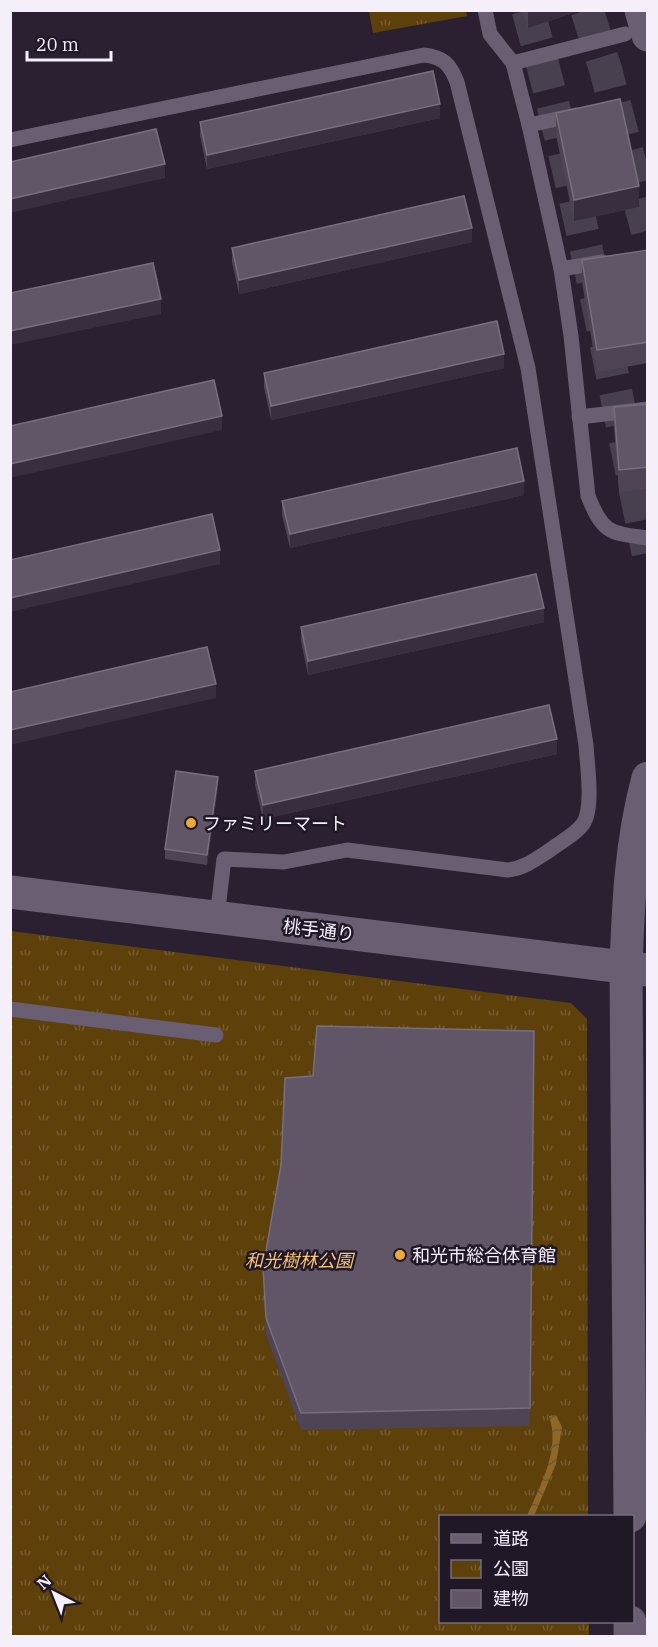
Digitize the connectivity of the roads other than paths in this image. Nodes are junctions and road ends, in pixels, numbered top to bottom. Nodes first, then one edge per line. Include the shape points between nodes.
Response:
1 (485, 10) edge
2 (638, 27) edge
3 (513, 63) junction
4 (595, 111) edge
5 (529, 125) junction
6 (10, 140) edge
7 (619, 259) edge
8 (561, 269) junction
9 (648, 409) edge
10 (579, 417) junction
11 (648, 538) edge
12 (648, 778) edge
13 (10, 892) edge
14 (218, 917) junction
15 (637, 970) edge
16 (10, 1009) edge
17 (216, 1035) dead end
18 (630, 1515) edge

1 - 3 lane via 490,34
2 - 3 lane
3 - 5 lane
4 - 5 lane
5 - 8 lane
6 - 14 lane via 424,55 445,61 457,82 528,368 586,745 587,815 578,829 520,869 347,850 284,862 224,859
7 - 8 lane
8 - 10 lane
9 - 10 lane
10 - 11 lane via 588,496 597,518 607,529
12 - 15 street via 640,806 628,914
13 - 14 street, 桃手通り
14 - 15 street, 桃手通り
15 - 18 street
16 - 17 lane

